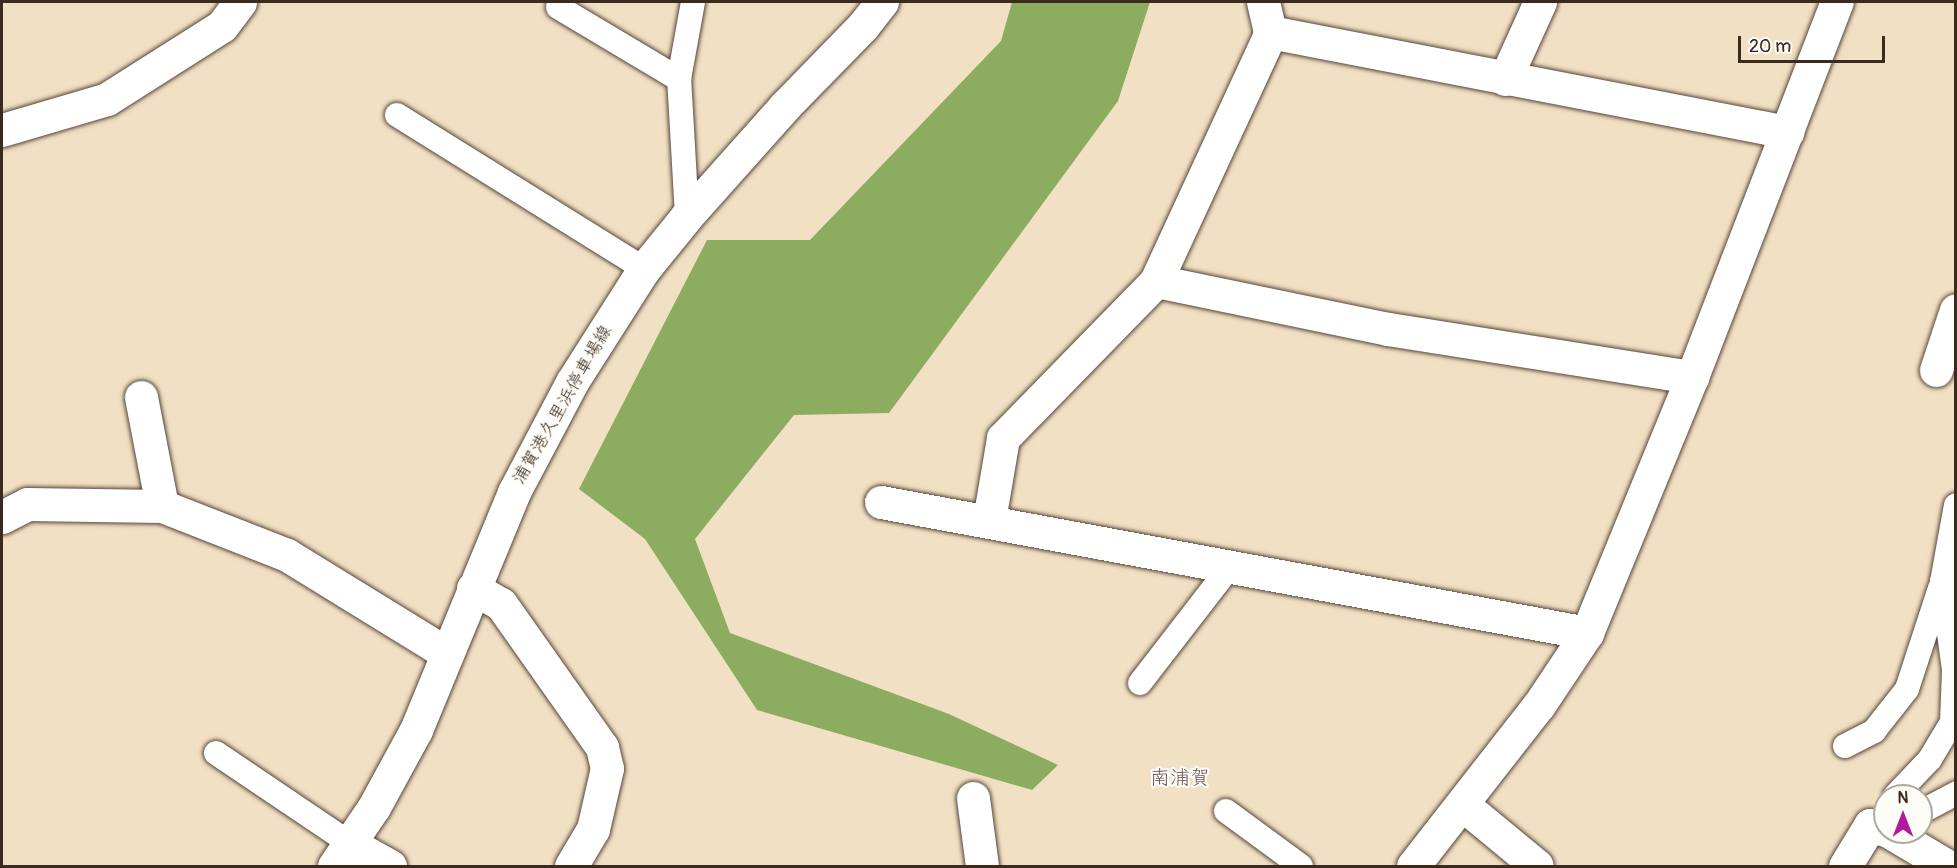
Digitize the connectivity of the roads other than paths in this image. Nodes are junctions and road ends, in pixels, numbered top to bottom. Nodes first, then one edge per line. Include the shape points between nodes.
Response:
1 (240, 2) edge
2 (693, 2) edge
3 (882, 2) edge
4 (1540, 2) edge
5 (1837, 2) edge
6 (558, 7) dead end
7 (1266, 17) edge
8 (679, 79) junction
9 (1505, 80) junction
10 (397, 116) dead end
11 (2, 130) edge
12 (1787, 132) junction
13 (687, 216) junction
14 (644, 269) junction
15 (1156, 280) junction
16 (1956, 309) edge
17 (1936, 370) dead end
18 (1692, 377) junction
19 (141, 397) dead end
20 (881, 502) dead end
21 (1956, 505) edge
22 (162, 506) junction
23 (2, 517) edge
24 (989, 520) junction
25 (1229, 568) junction
26 (1942, 582) junction
27 (473, 588) junction
28 (1587, 633) junction
29 (446, 653) junction
30 (1140, 683) dead end
31 (1845, 746) dead end
32 (216, 753) dead end
33 (1906, 784) edge
34 (1956, 793) edge
35 (973, 798) dead end
36 (1462, 804) junction
37 (1933, 805) edge
38 (1226, 811) dead end
39 (1873, 834) edge
40 (1912, 844) edge
41 (343, 855) edge
42 (390, 867) edge
43 (571, 867) edge
44 (982, 867) edge
45 (1301, 867) edge
46 (1413, 867) edge
47 (1537, 867) edge
48 (1845, 867) edge
49 (1947, 867) edge

1 - 11 street via 222,26 107,99
2 - 8 lane
3 - 13 street, 浦賀港久里浜停車場線
4 - 9 street
5 - 12 street
6 - 8 lane
7 - 9 street
7 - 15 street
8 - 13 lane
9 - 12 street
10 - 14 lane
12 - 18 street
13 - 14 street, 浦賀港久里浜停車場線
14 - 27 street, 浦賀港久里浜停車場線 via 572,382 514,492
15 - 18 street via 1388,329
15 - 24 street via 1003,438
16 - 17 street
18 - 28 street
19 - 22 street
20 - 24 street
21 - 26 lane
22 - 23 street via 27,504
22 - 29 street via 287,555
24 - 25 street
25 - 28 street
25 - 30 lane
26 - 31 lane via 1907,689 1874,731
26 - 33 lane via 1954,670 1952,722 1930,759
27 - 29 street, 浦賀港久里浜停車場線
27 - 43 street via 501,604 602,747 607,768 593,829
28 - 36 street via 1539,705
29 - 41 street, 浦賀港久里浜停車場線 via 416,730 375,807
32 - 41 lane
34 - 37 lane
35 - 44 street
36 - 46 street
36 - 47 street
38 - 45 lane
39 - 48 street
40 - 49 street
41 - 42 street

